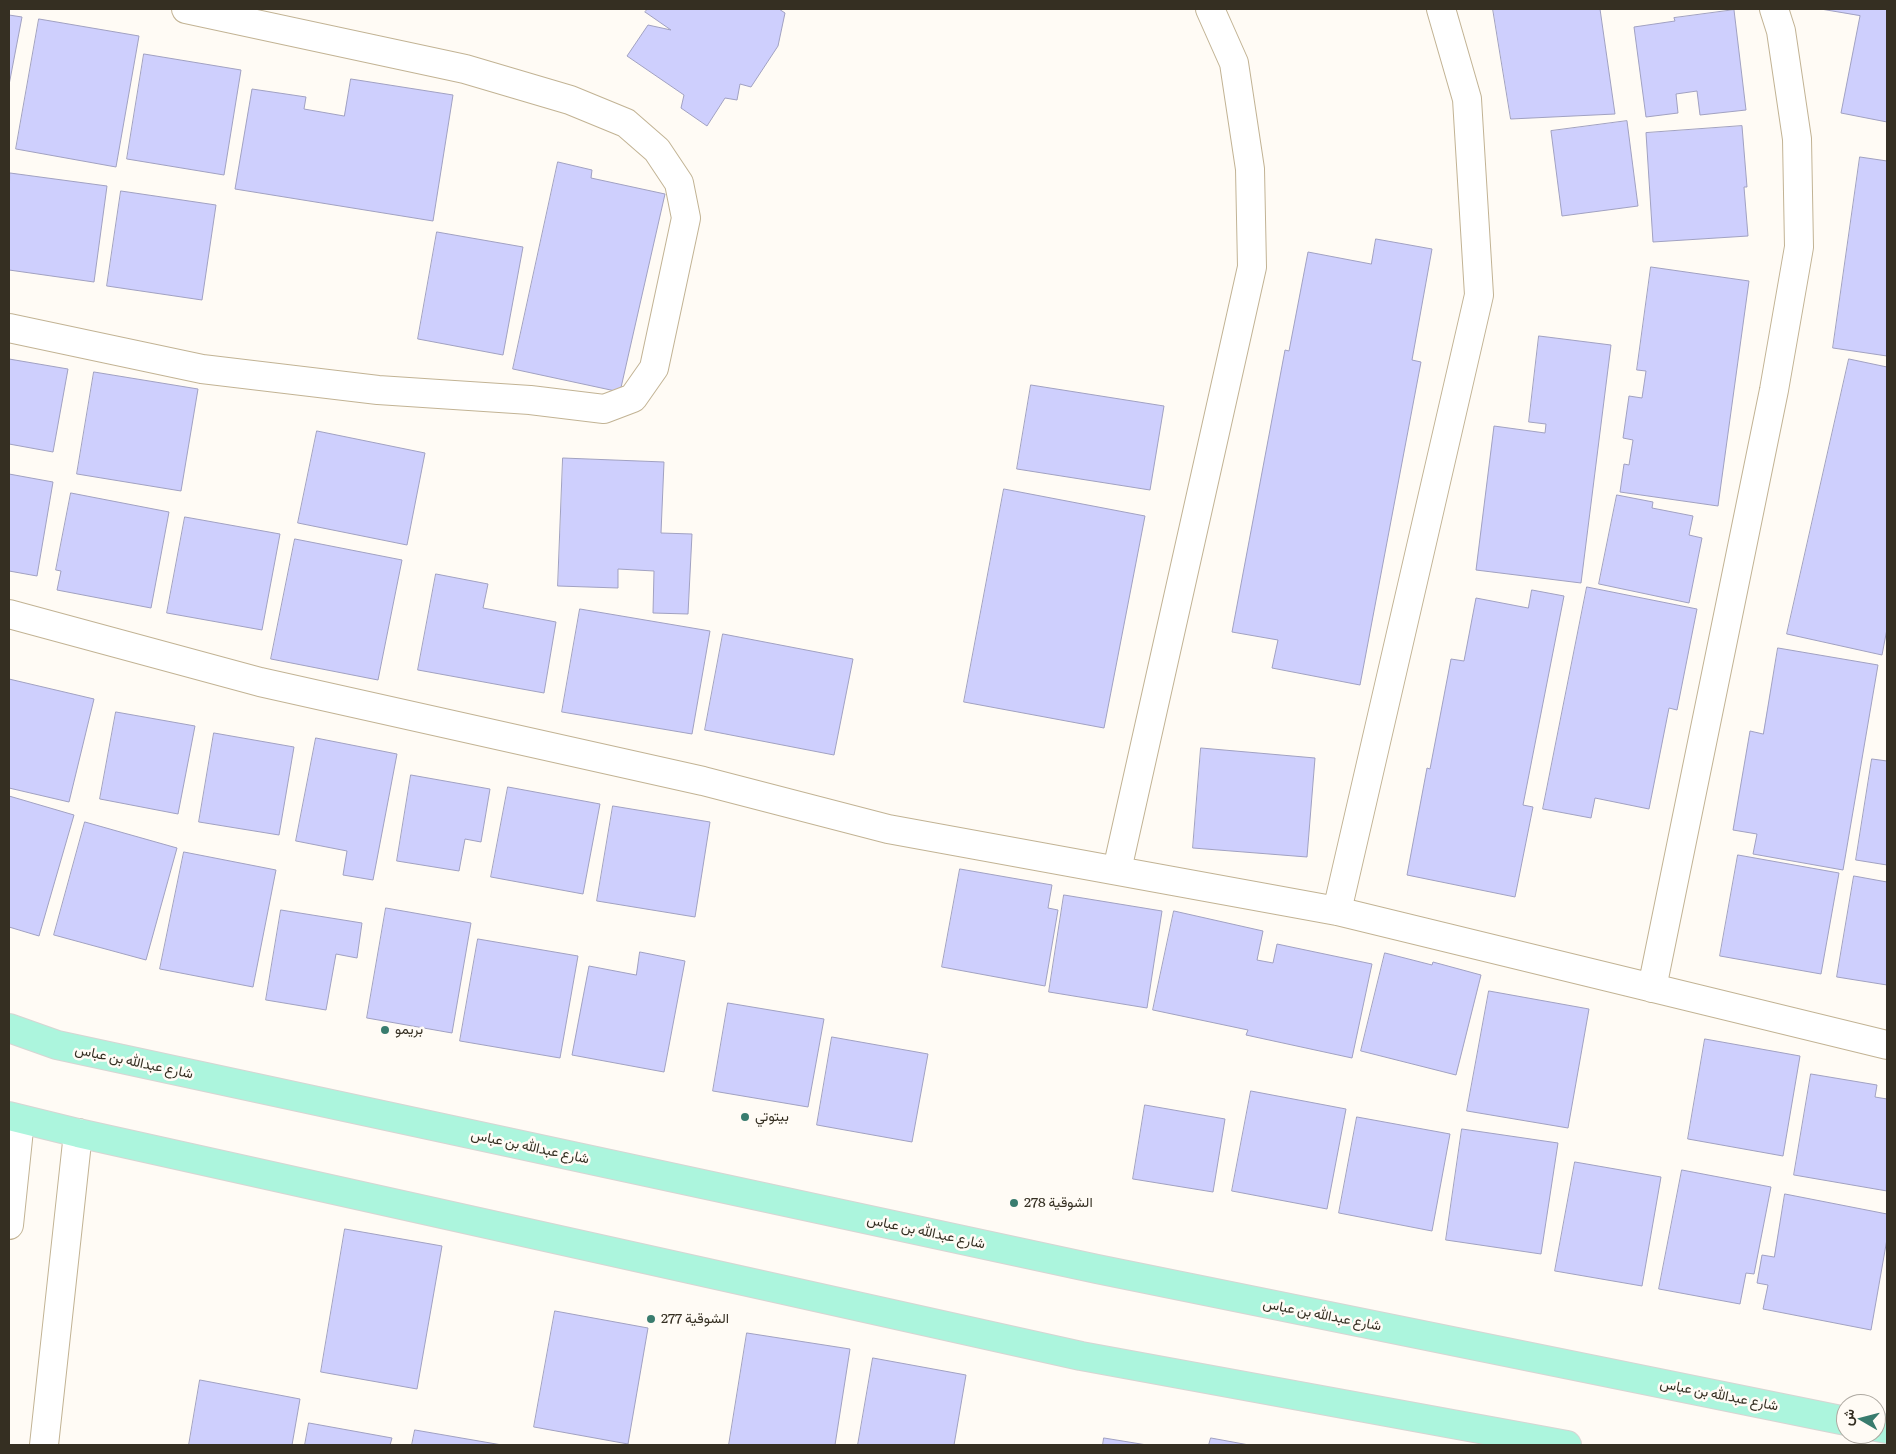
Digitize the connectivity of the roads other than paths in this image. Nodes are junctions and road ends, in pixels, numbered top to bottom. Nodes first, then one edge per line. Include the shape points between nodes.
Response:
1 (186, 9) edge
2 (1210, 9) edge
3 (1441, 9) edge
4 (1774, 9) edge
5 (9, 328) edge
6 (9, 614) edge
7 (1117, 870) junction
8 (1337, 911) junction
9 (1652, 988) junction
10 (9, 1028) edge
11 (1887, 1045) edge
12 (14, 1118) edge
13 (78, 1133) junction
14 (9, 1225) edge
15 (1836, 1419) edge
16 (44, 1445) edge
17 (1567, 1445) edge

1 - 5 street via 465,69 570,100 626,123 657,150 679,183 686,218 654,368 633,398 604,409 530,400 378,390 202,369
2 - 7 street via 1234,63 1250,169 1252,267
3 - 8 street via 1468,99 1479,296
4 - 9 street via 1781,31 1797,139 1799,248 1774,390
6 - 7 street via 260,682 703,782 888,829
7 - 8 street
8 - 9 street
9 - 11 street
10 - 15 main road, شارع عبدالله بن عباس via 57,1045 1004,1250
12 - 13 main road
12 - 14 street
13 - 16 street
13 - 17 main road via 1081,1356

